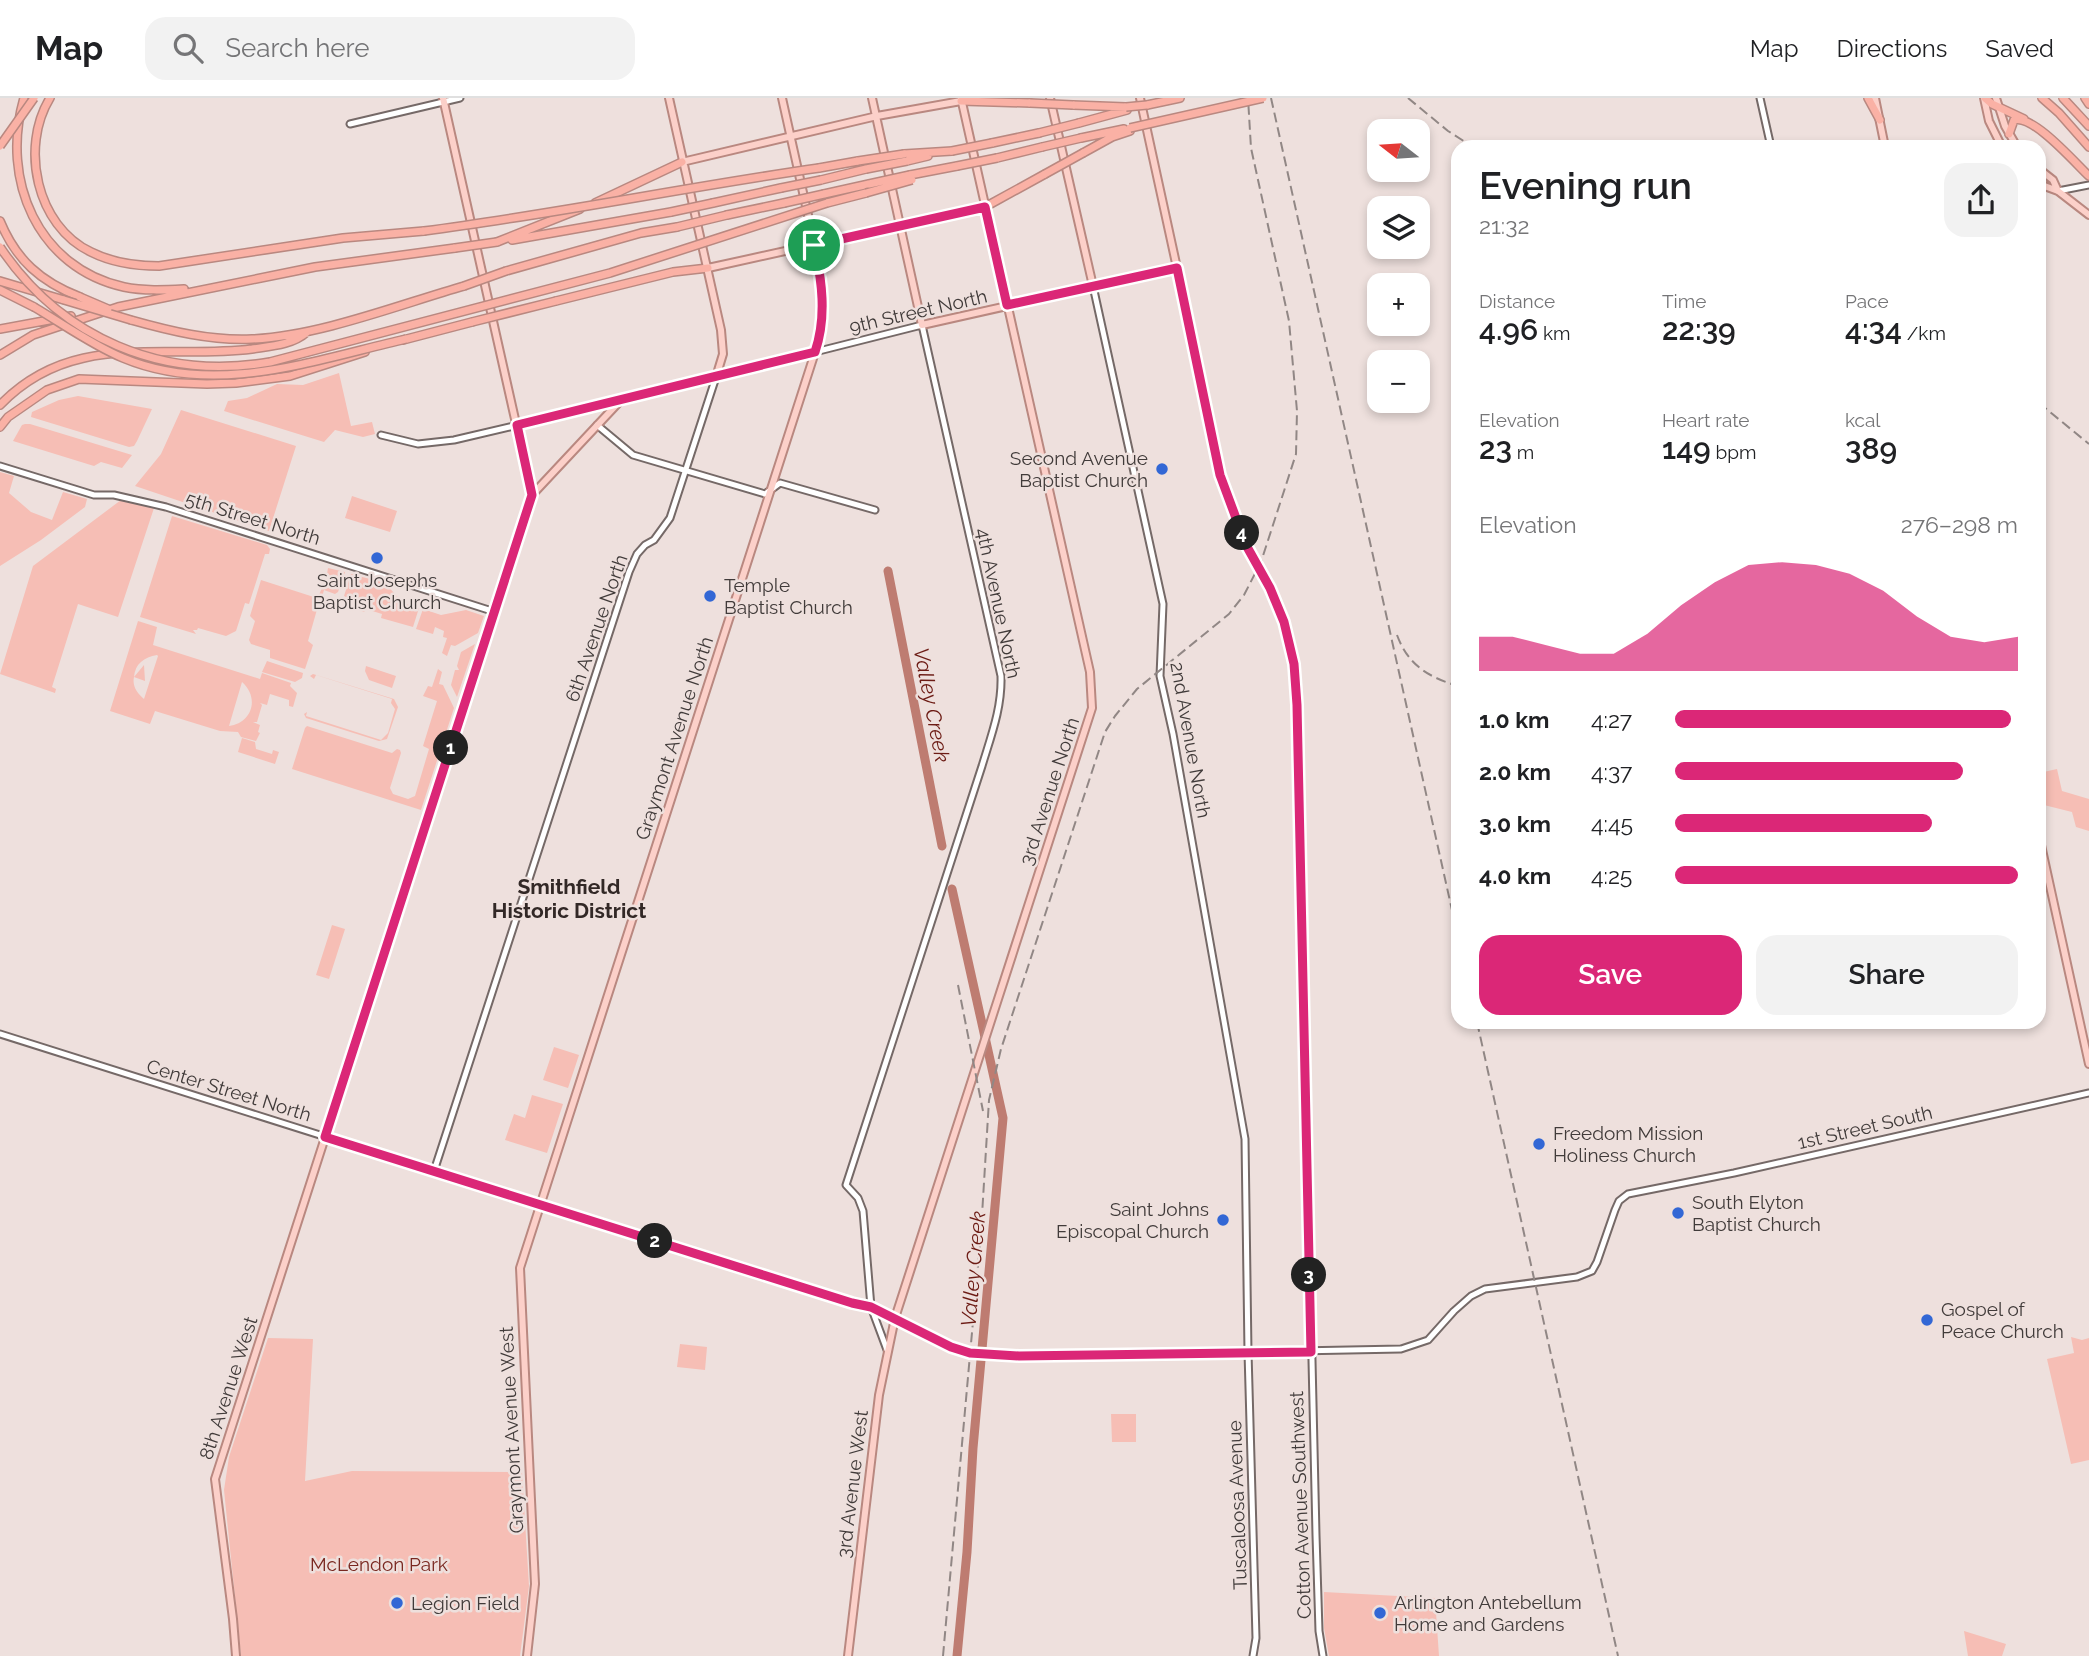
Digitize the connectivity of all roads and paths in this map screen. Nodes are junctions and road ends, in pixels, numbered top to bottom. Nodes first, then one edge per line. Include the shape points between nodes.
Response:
1 (24, 98) edge
2 (34, 98) edge
3 (50, 98) edge
4 (460, 98) edge
5 (669, 98) edge
6 (782, 98) edge
7 (872, 98) edge
8 (1051, 98) edge
9 (1140, 98) edge
10 (1180, 98) edge
11 (1263, 98) edge
12 (1760, 98) edge
13 (1868, 98) edge
14 (1875, 98) edge
15 (1984, 98) edge
16 (2042, 98) edge
17 (2063, 98) edge
18 (2085, 98) edge
19 (961, 99) edge
20 (444, 100) edge
21 (1997, 102) edge
22 (2089, 104) edge
23 (1126, 108) junction
24 (877, 116) junction
25 (1880, 120) junction
26 (2026, 120) junction
27 (350, 124) dead end
28 (2089, 126) edge
29 (1130, 129) junction
30 (2009, 134) junction
31 (790, 138) junction
32 (1769, 140) edge
33 (1884, 140) edge
34 (1998, 140) edge
35 (2013, 140) edge
36 (0, 146) edge
37 (2089, 147) edge
38 (905, 158) junction
39 (682, 162) junction
40 (2046, 174) edge
41 (2089, 176) edge
42 (911, 178) junction
43 (2089, 185) edge
44 (2046, 187) edge
45 (2058, 191) junction
46 (985, 207) junction
47 (2089, 215) edge
48 (0, 221) edge
49 (900, 226) junction
50 (497, 242) junction
51 (814, 245) junction
52 (0, 247) edge
53 (708, 268) junction
54 (1177, 268) junction
55 (0, 281) edge
56 (1093, 286) junction
57 (202, 288) junction
58 (0, 290) edge
59 (1007, 305) junction
60 (96, 313) junction
61 (131, 320) junction
62 (922, 325) junction
63 (0, 328) edge
64 (307, 331) junction
65 (406, 339) junction
66 (815, 352) junction
67 (0, 355) edge
68 (716, 377) junction
69 (620, 401) junction
70 (0, 405) edge
71 (517, 425) junction
72 (597, 425) junction
73 (0, 427) edge
74 (381, 435) dead end
75 (0, 466) edge
76 (685, 471) junction
77 (770, 491) junction
78 (532, 495) junction
79 (875, 510) dead end
80 (495, 612) junction
81 (2046, 868) edge
82 (0, 1034) edge
83 (2089, 1064) edge
84 (2089, 1093) edge
85 (325, 1137) junction
86 (434, 1171) junction
87 (540, 1204) junction
88 (1592, 1270) joint
89 (871, 1307) junction
90 (895, 1318) junction
91 (887, 1350) junction
92 (1248, 1352) junction
93 (1311, 1352) junction
94 (1322, 1654) edge
95 (236, 1656) edge
96 (527, 1656) edge
97 (848, 1656) edge
98 (1253, 1656) edge

1 - 57 highway via 16,131 16,174 30,215 47,241 82,270 110,283 138,289
2 - 36 highway, bridge
3 - 38 highway, bridge via 34,148 36,177 46,203 69,236 90,252 131,265 159,266 343,238 512,220 700,185
4 - 20 street
5 - 39 main road, 6th Avenue North
6 - 31 main road, Graymont Avenue North
7 - 24 main road, 4th Avenue North
8 - 56 main road, 2nd Avenue North
9 - 54 main road
10 - 23 highway, bridge
11 - 29 highway, bridge
12 - 32 street
13 - 25 highway
14 - 25 main road
15 - 21 highway
15 - 34 main road
16 - 37 highway
17 - 28 highway
18 - 22 highway
19 - 23 highway, bridge
19 - 24 main road
19 - 46 main road, 3rd Avenue North
20 - 27 street
20 - 71 main road
21 - 26 highway
21 - 30 main road
23 - 38 highway, bridge via 1039,133
24 - 31 main road
24 - 49 main road, 4th Avenue North
25 - 33 main road
26 - 30 highway via 2014,120
26 - 41 highway
29 - 42 highway, bridge
29 - 46 highway, bridge
30 - 35 main road
31 - 39 main road
31 - 51 main road, Graymont Avenue North
38 - 50 highway, bridge via 671,212
39 - 50 highway
39 - 53 main road, 6th Avenue North
40 - 45 main road
42 - 52 highway, bridge via 610,273 235,368 174,363 107,343 54,308
42 - 64 highway, bridge via 641,233
43 - 45 street
44 - 45 main road
45 - 47 main road
46 - 49 main road
46 - 59 main road, 3rd Avenue North
48 - 61 highway, bridge via 20,257 45,281
49 - 51 main road
49 - 62 main road, 4th Avenue North
50 - 57 highway, bridge
51 - 53 main road
51 - 66 main road, Graymont Avenue North via 822,278
53 - 65 highway, bridge via 673,272
53 - 68 main road, 6th Avenue North via 723,354
54 - 56 main road, 9th Street North
54 - 93 street, Cotton Avenue Southwest via 1220,475 1246,545 1284,622 1294,664
55 - 61 highway, bridge
56 - 59 main road, 9th Street North
56 - 92 street, 2nd Avenue North via 1163,604 1160,676 1243,1126
57 - 60 highway
58 - 65 highway, bridge via 121,357 184,374 268,371
59 - 62 main road, 9th Street North
59 - 90 main road, 3rd Avenue North via 1090,673 1092,708
60 - 63 highway
60 - 67 highway via 33,335
61 - 64 highway via 166,330 250,340
62 - 66 street, 9th Street North
62 - 89 street, 4th Avenue North via 1001,676 1001,696 846,1185 858,1198 865,1219
64 - 70 highway via 297,341 246,349 83,357 29,379
65 - 73 highway, bridge via 290,376 249,382 79,379 47,390
66 - 68 main road, 9th Street North
66 - 77 main road, Graymont Avenue North
68 - 69 main road, 9th Street North
68 - 76 street, 6th Avenue North
69 - 71 street, 9th Street North
69 - 72 main road
71 - 74 street, 9th Street North via 418,443
71 - 78 main road
72 - 76 street via 630,454
72 - 78 main road
75 - 80 street, 5th Street North via 94,495 114,495 174,510
76 - 77 street via 765,494
76 - 86 street, 6th Avenue North via 670,518 637,554 629,572
77 - 79 street via 780,483
77 - 87 main road, Graymont Avenue North
78 - 80 main road, 8th Avenue West
80 - 85 main road, 8th Avenue West
81 - 83 main road
82 - 85 street, Center Street North
84 - 88 street, 1st Street South via 1628,1194 1619,1201
85 - 86 street, Center Street North
85 - 95 main road, 8th Avenue West via 215,1479
86 - 87 street, Center Street North
87 - 89 street, Center Street North
87 - 96 main road, Graymont Avenue West via 520,1268 535,1584
88 - 93 street, Center Street North via 1485,1289 1454,1311 1428,1340 1401,1349
89 - 90 street, Center Street North
89 - 91 street
90 - 91 main road, 3rd Avenue West
90 - 92 street, Center Street North via 974,1354
91 - 97 main road, 3rd Avenue West
92 - 93 street, Center Street North
92 - 98 street, Tuscaloosa Avenue
93 - 94 street, Cotton Avenue Southwest

